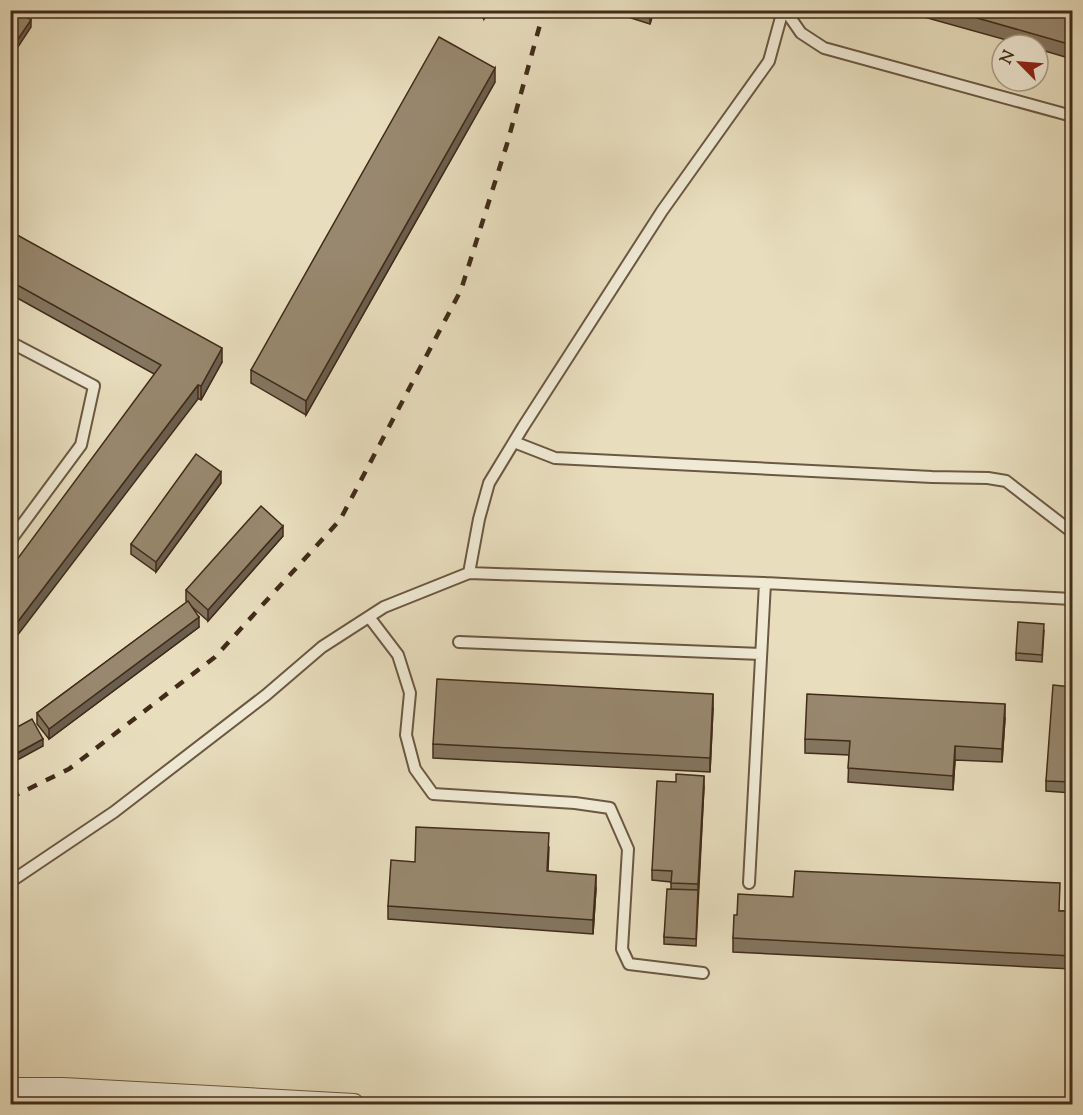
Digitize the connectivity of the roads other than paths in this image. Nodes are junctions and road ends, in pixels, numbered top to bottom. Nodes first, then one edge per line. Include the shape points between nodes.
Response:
1 (784, 10) edge
2 (1072, 116) edge
3 (10, 342) edge
4 (514, 442) junction
5 (1072, 532) edge
6 (10, 541) edge
7 (469, 573) junction
8 (765, 583) junction
9 (1072, 599) edge
10 (369, 617) junction
11 (459, 642) dead end
12 (761, 654) junction
13 (10, 882) edge
14 (749, 883) dead end
15 (703, 973) dead end
16 (10, 1088) edge
17 (354, 1104) edge

1 - 2 lane via 801,33 824,48
1 - 4 lane via 769,61 662,211
3 - 6 lane via 94,386 81,444
4 - 5 lane via 555,458 988,478 1006,481
4 - 7 lane via 489,483
7 - 8 lane
7 - 10 lane via 384,607
8 - 9 lane
8 - 12 lane
10 - 13 lane via 322,647 114,812
10 - 15 lane via 398,655 410,693 406,735 415,769 433,794 610,808 628,849 622,949 629,964
11 - 12 lane
12 - 14 lane
16 - 17 street

